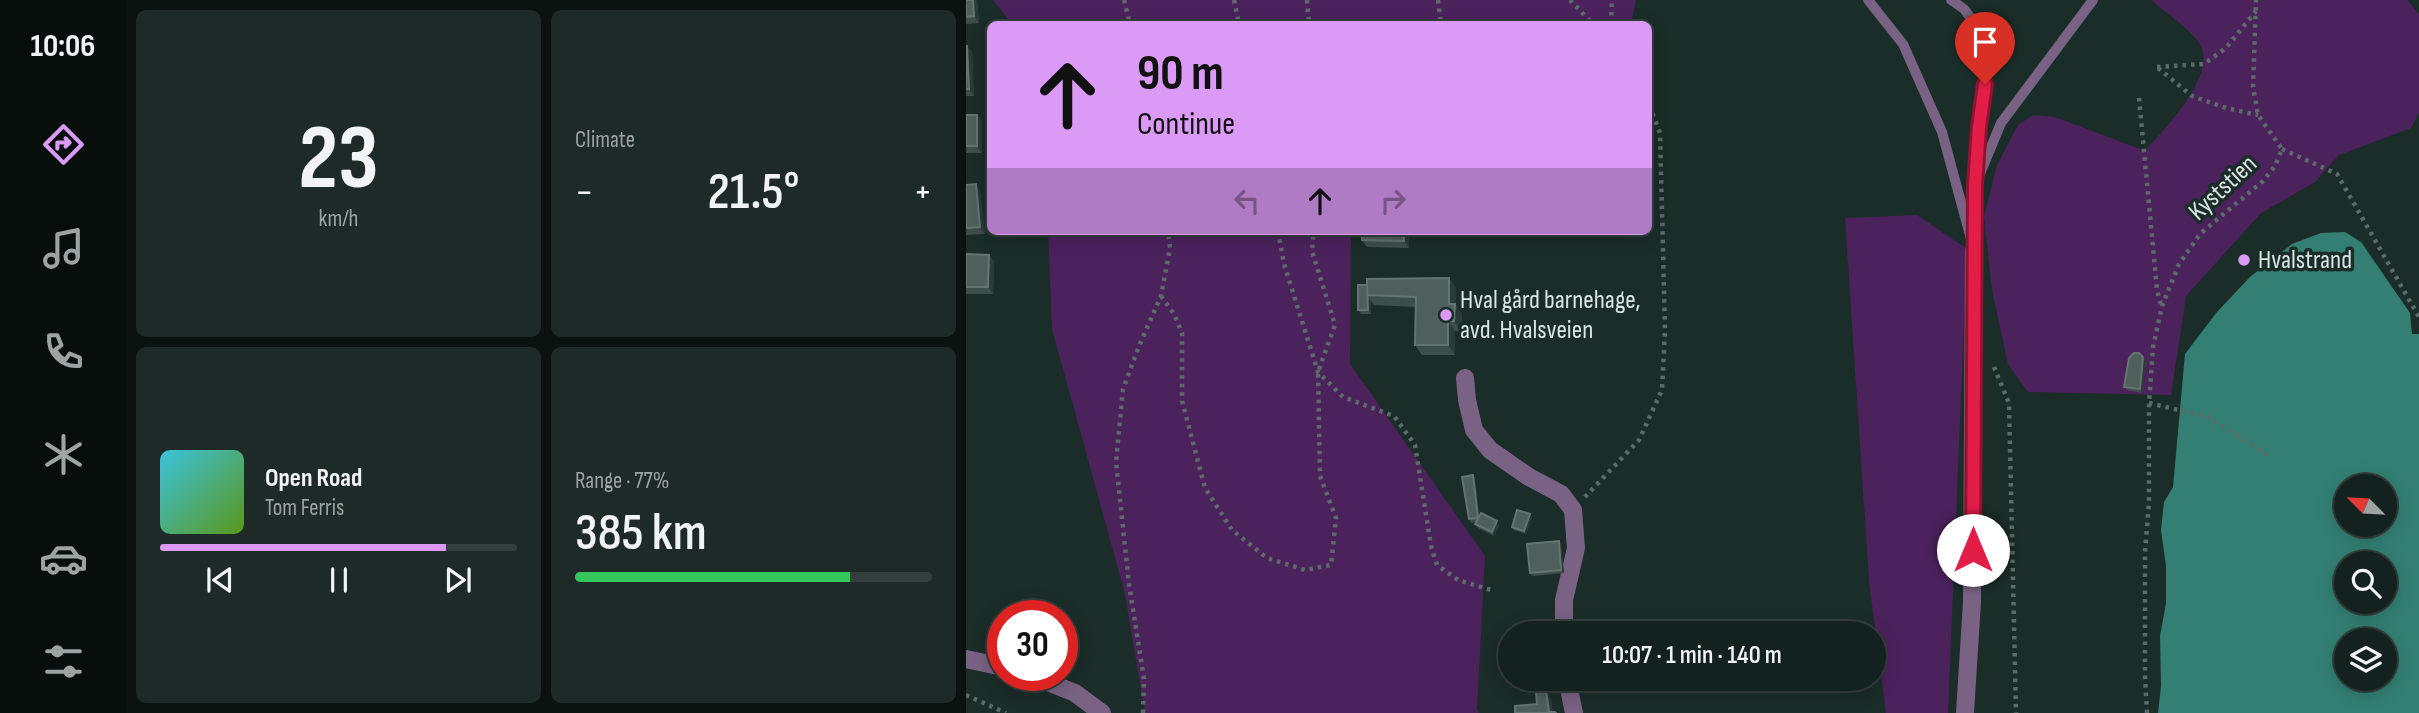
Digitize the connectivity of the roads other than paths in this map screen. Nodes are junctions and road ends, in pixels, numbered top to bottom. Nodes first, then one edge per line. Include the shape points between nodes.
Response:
1 (1868, 0) edge
2 (1951, 0) edge
3 (2093, 0) edge
4 (1975, 185) junction
5 (1974, 250) junction
6 (1465, 378) dead end
7 (1564, 621) edge
8 (966, 659) edge
9 (987, 664) edge
10 (1070, 691) edge
11 (1569, 691) edge
12 (1102, 713) edge
13 (1574, 713) edge
14 (1965, 713) edge

1 - 5 lane via 1903,44 1942,132
2 - 4 lane via 1982,33 1988,63
3 - 4 lane via 2001,124
4 - 5 lane
5 - 14 street via 1972,602
6 - 7 street via 1474,430 1490,450 1561,494 1573,510 1576,548 1563,600
8 - 9 street
10 - 12 street
11 - 13 street

